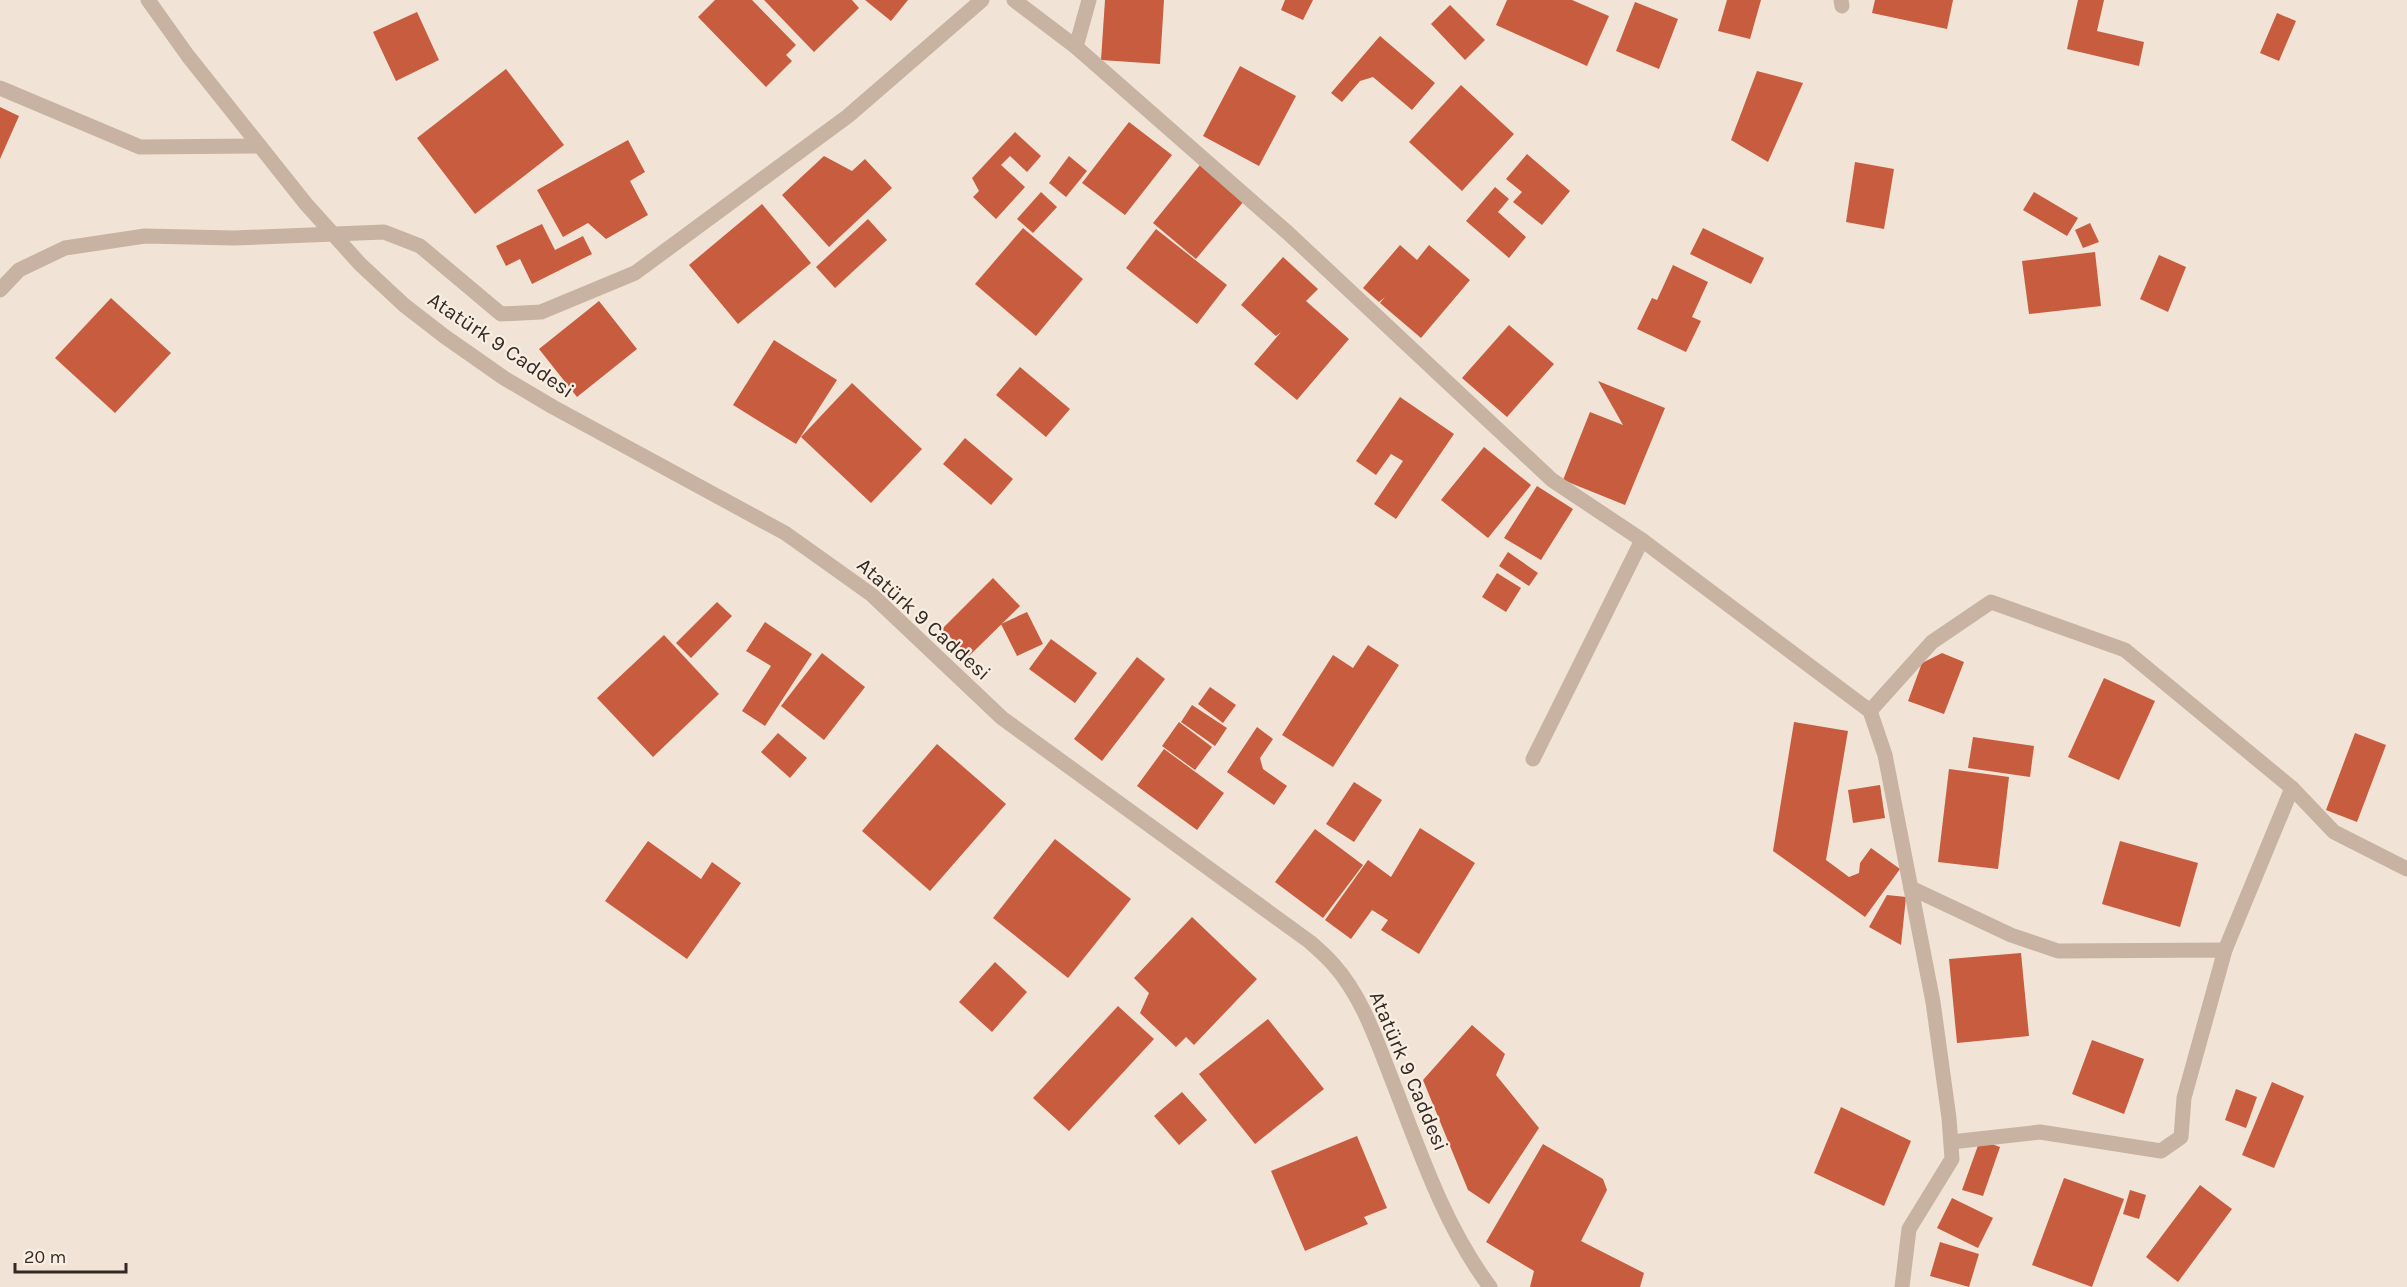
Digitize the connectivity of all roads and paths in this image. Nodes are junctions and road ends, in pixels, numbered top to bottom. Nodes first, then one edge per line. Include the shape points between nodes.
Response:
1 (148, 0) edge
2 (982, 0) edge
3 (1014, 0) edge
4 (1089, 0) edge
5 (1076, 46) junction
6 (0, 88) edge
7 (260, 146) junction
8 (332, 233) junction
9 (0, 290) edge
10 (1642, 540) junction
11 (1870, 711) junction
12 (1533, 759) dead end
13 (2292, 788) junction
14 (2407, 870) edge
15 (1911, 888) junction
16 (2225, 950) junction
17 (1951, 1142) junction
18 (1490, 1287) edge
19 (1902, 1287) edge

1 - 7 street, Atatürk 9 Caddesi
2 - 8 street via 848,116 635,273 541,312 501,314 420,246 384,232
3 - 5 street
4 - 5 street
5 - 10 street via 1288,233 1552,480
6 - 7 street via 140,147
7 - 8 street, Atatürk 9 Caddesi
8 - 9 street via 145,236 65,248 19,270
8 - 18 street, Atatürk 9 Caddesi via 404,304 504,378 785,533 872,595 1002,718 1310,942 1334,964 1352,990 1444,1211
10 - 11 street
10 - 12 street
11 - 13 street via 1932,642 1991,602 2125,650
11 - 15 street via 1885,755
13 - 14 street via 2334,832
13 - 16 street
15 - 16 street via 2011,935 2058,951
15 - 17 street via 1933,1002
16 - 17 street via 2184,1098 2181,1137 2161,1151 2040,1132
17 - 19 street via 1952,1159 1909,1229

